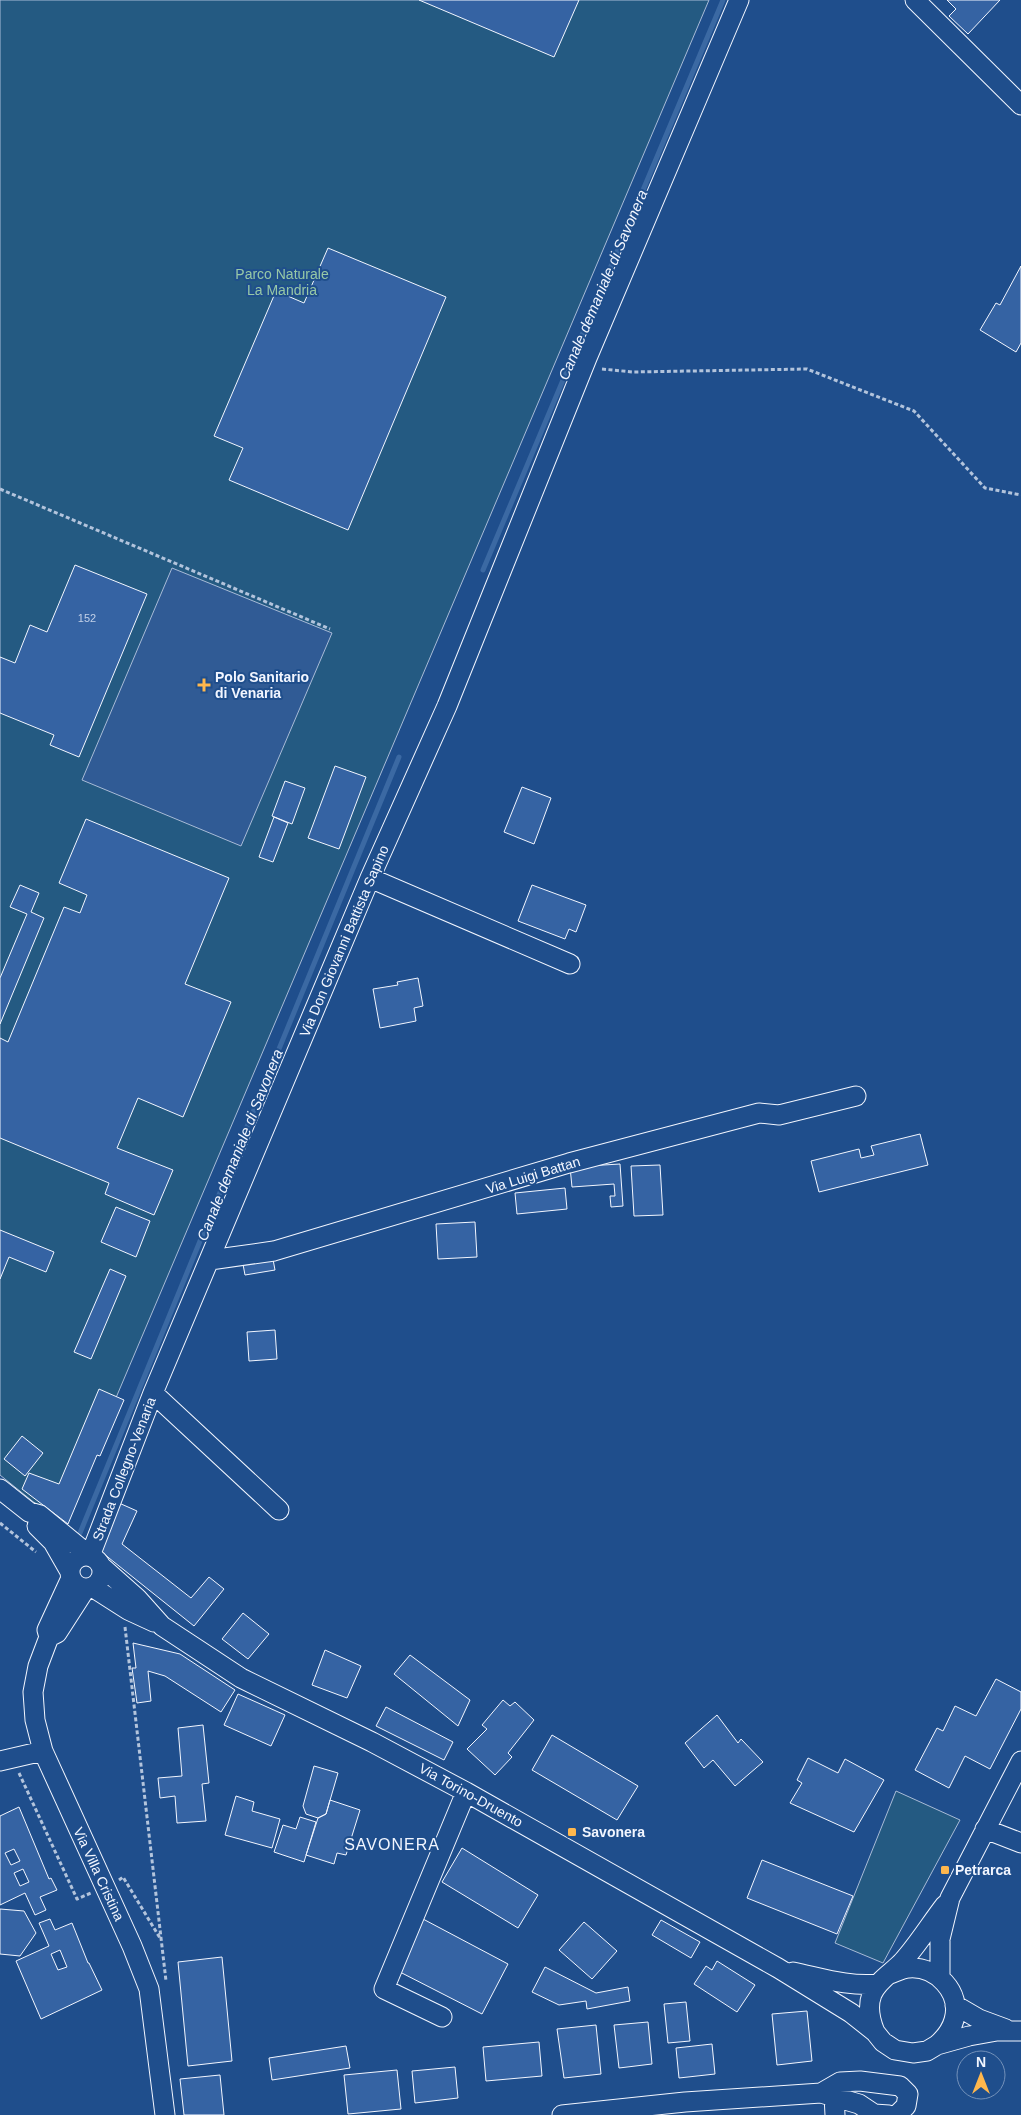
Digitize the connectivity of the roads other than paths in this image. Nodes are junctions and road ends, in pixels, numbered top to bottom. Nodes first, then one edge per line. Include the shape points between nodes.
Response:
1 (739, 0) edge
2 (915, 0) edge
3 (1021, 105) edge
4 (370, 878) junction
5 (570, 964) dead end
6 (856, 1096) dead end
7 (210, 1260) junction
8 (156, 1387) junction
9 (0, 1488) edge
10 (279, 1510) dead end
11 (29, 1512) junction
12 (95, 1561) junction
13 (80, 1581) junction
14 (162, 1626) junction
15 (43, 1751) junction
16 (0, 1761) edge
17 (1021, 1761) edge
18 (466, 1792) junction
19 (985, 1829) junction
20 (1021, 1843) edge
21 (950, 1898) junction
22 (778, 1968) junction
23 (940, 1978) junction
24 (884, 1979) junction
25 (955, 2005) junction
26 (442, 2017) dead end
27 (1015, 2031) edge
28 (875, 2032) junction
29 (937, 2046) junction
30 (830, 2102) edge
31 (685, 2109) edge
32 (165, 2115) edge
33 (562, 2115) edge
34 (889, 2115) edge
35 (898, 2115) edge

1 - 4 street, Via Don Giovanni Battista Sapino via 587,358 499,577 444,680 439,707 417,744 390,831
2 - 3 street
4 - 5 street
4 - 7 street, Via Don Giovanni Battista Sapino
6 - 7 street, Via Luigi Battan via 778,1115 759,1113 569,1163 274,1250
7 - 8 street, Via Don Giovanni Battista Sapino
8 - 10 street
8 - 12 street, Strada Collegno-Venaria
9 - 11 street, Via Torino-Druento
11 - 12 street, Via Torino-Druento via 40,1515
11 - 13 street, Via Torino-Druento via 33,1522
12 - 13 street, Strada Collegno-Venaria via 102,1576 100,1581
12 - 13 street via 84,1555 74,1560
12 - 14 street, Via Torino-Druento via 137,1598
13 - 14 street, Via Torino-Druento
13 - 15 street, Via Villa Cristina via 57,1633 49,1637 38,1666 34,1692 35,1720
14 - 18 street, Via Torino-Druento via 241,1678
15 - 16 street
15 - 32 street, Via Villa Cristina via 149,1989
17 - 19 street
18 - 22 street, Via Torino-Druento
18 - 26 street via 384,1989
19 - 20 street
19 - 21 street
21 - 23 street via 940,1938
21 - 24 street via 913,1949
22 - 24 street, Via Torino-Druento via 861,1986
22 - 28 street, Via Torino-Druento via 851,2013
23 - 24 street via 924,1969 907,1968
23 - 25 street via 947,1985
24 - 28 street via 872,1995 869,2009
25 - 27 street via 986,2022
25 - 29 street via 955,2020 948,2035
27 - 29 street, Via Torino-Druento via 969,2036
28 - 29 street, Via Torino-Druento via 882,2042 903,2053 927,2051
30 - 31 street
30 - 34 street via 859,2104 874,2114
30 - 35 street via 840,2082 900,2086 908,2094 906,2106
31 - 33 street

